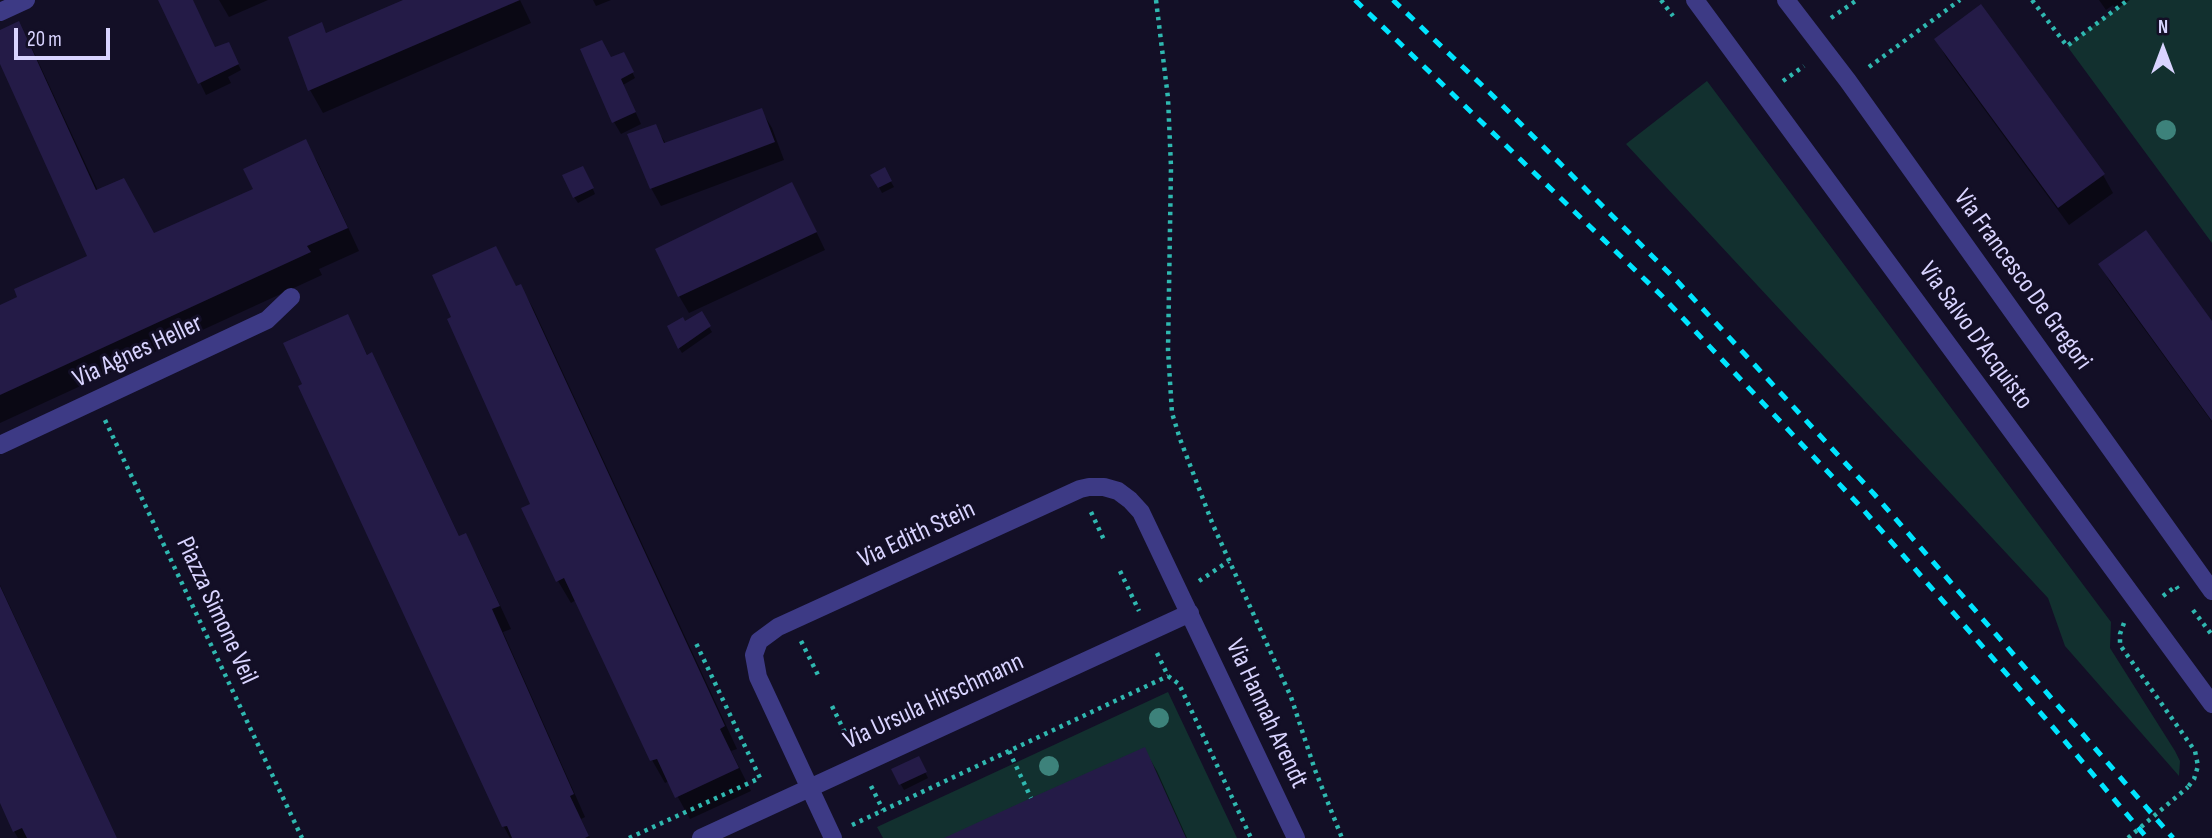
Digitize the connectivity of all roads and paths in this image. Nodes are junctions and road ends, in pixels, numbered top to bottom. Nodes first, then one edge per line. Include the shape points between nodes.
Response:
1 (26, 0) edge
2 (1156, 0) edge
3 (1695, 0) edge
4 (1786, 0) edge
5 (1960, 0) edge
6 (2032, 0) edge
7 (2128, 0) edge
8 (0, 12) edge
9 (1825, 50) junction
10 (1848, 82) junction
11 (1765, 95) junction
12 (291, 297) dead end
13 (95, 401) junction
14 (0, 445) edge
15 (1086, 500) dead end
16 (1105, 542) dead end
17 (1229, 561) junction
18 (1120, 571) dead end
19 (2212, 591) edge
20 (1180, 593) junction
21 (1190, 613) junction
22 (1141, 615) dead end
23 (2123, 624) dead end
24 (798, 634) dead end
25 (695, 640) dead end
26 (1154, 646) dead end
27 (1168, 676) junction
28 (818, 677) dead end
29 (2212, 704) edge
30 (832, 706) dead end
31 (854, 751) dead end
32 (1009, 751) junction
33 (869, 782) dead end
34 (810, 788) junction
35 (1031, 798) dead end
36 (883, 810) junction
37 (849, 826) dead end
38 (302, 838) edge
39 (629, 838) edge
40 (701, 838) edge
41 (833, 838) edge
42 (1251, 838) edge
43 (1296, 838) edge
44 (1342, 838) edge
45 (2128, 838) edge

1 - 8 street
2 - 17 path via 1171,167 1168,360 1172,412
3 - 11 street, Via Salvo D'Acquisto
4 - 9 street, Via Francesco De Gregori
5 - 10 path
6 - 7 path via 2067,46
9 - 10 street, Via Francesco De Gregori
9 - 11 path
10 - 19 street, Via Francesco De Gregori
11 - 29 street, Via Salvo D'Acquisto
12 - 13 street, Via Agnes Heller via 267,320
13 - 14 street, Via Agnes Heller
13 - 38 path, Piazza Simone Veil
15 - 16 path
17 - 20 path
17 - 44 path via 1291,697
18 - 22 path
20 - 21 street, Via Edith Stein
20 - 34 street, Via Edith Stein via 1141,512 1118,491 1089,486 769,632 756,646 754,665
21 - 34 street, Via Ursula Hirschmann
21 - 43 street, Via Hannah Arendt
23 - 45 path, bridge via 2120,645 2195,751 2198,766 2188,786
24 - 28 path
25 - 39 path via 760,778
26 - 27 path
27 - 32 path
27 - 42 path via 1179,684
30 - 31 path
32 - 35 path
32 - 36 path
33 - 36 path
34 - 40 street, Via Ursula Hirschmann
34 - 41 street, Via Edith Stein
36 - 37 path

